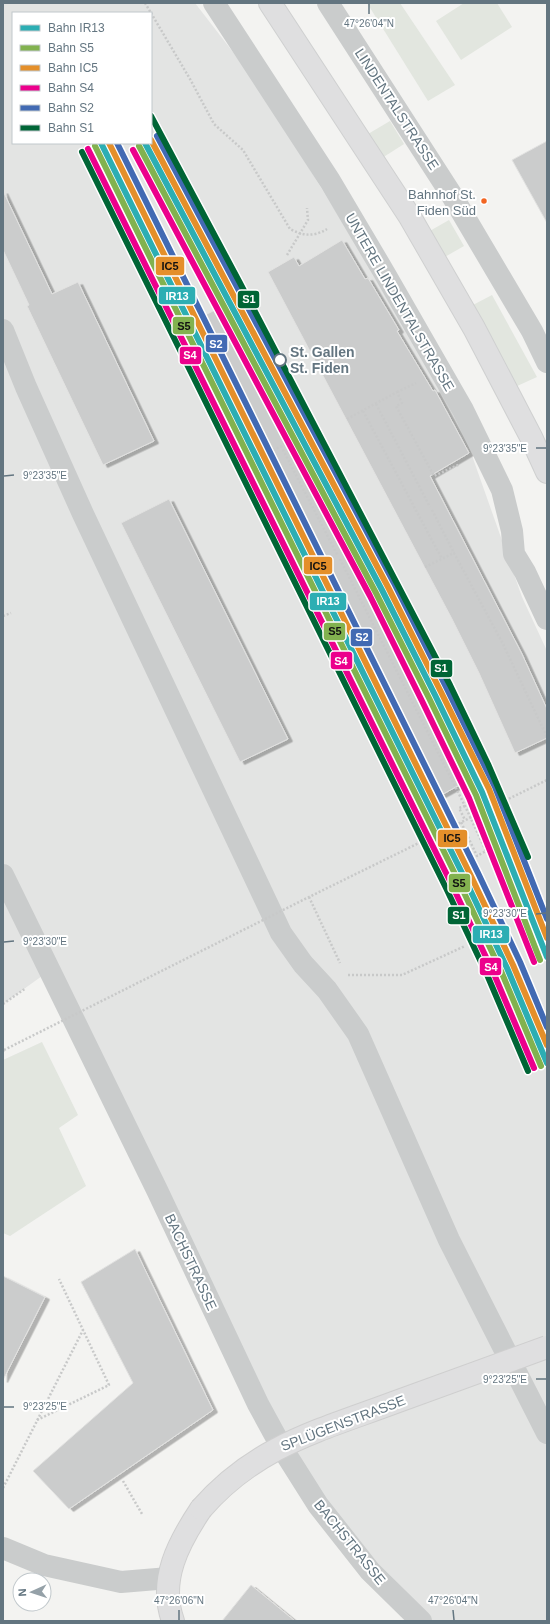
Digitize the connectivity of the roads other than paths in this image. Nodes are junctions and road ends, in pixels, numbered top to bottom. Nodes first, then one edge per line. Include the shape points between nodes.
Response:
1 (214, 3) edge
2 (270, 3) edge
3 (328, 3) edge
4 (539, 327) edge
5 (3, 330) edge
6 (547, 362) edge
7 (547, 472) edge
8 (547, 619) edge
9 (3, 875) edge
10 (547, 1347) edge
11 (547, 1433) edge
12 (3, 1548) edge
13 (169, 1578) junction
14 (173, 1621) edge
15 (421, 1621) edge

1 - 8 street, UNTERE LINDENTALSTRASSE via 350,216 441,370 502,490 512,531 514,554
2 - 7 main road via 410,217 474,328
3 - 4 street, LINDENTALSTRASSE
4 - 6 street, LINDENTALSTRASSE
5 - 11 street via 83,514 282,933 303,964 328,990 358,1034 449,1240
9 - 15 street, BACHSTRASSE via 258,1404 282,1448 318,1505 370,1571
10 - 13 main road, SPLÜGENSTRASSE, bridge via 293,1440 245,1468 215,1493 201,1509 175,1554
12 - 13 street via 44,1565 121,1582
13 - 14 main road, SPLÜGENSTRASSE via 168,1597

